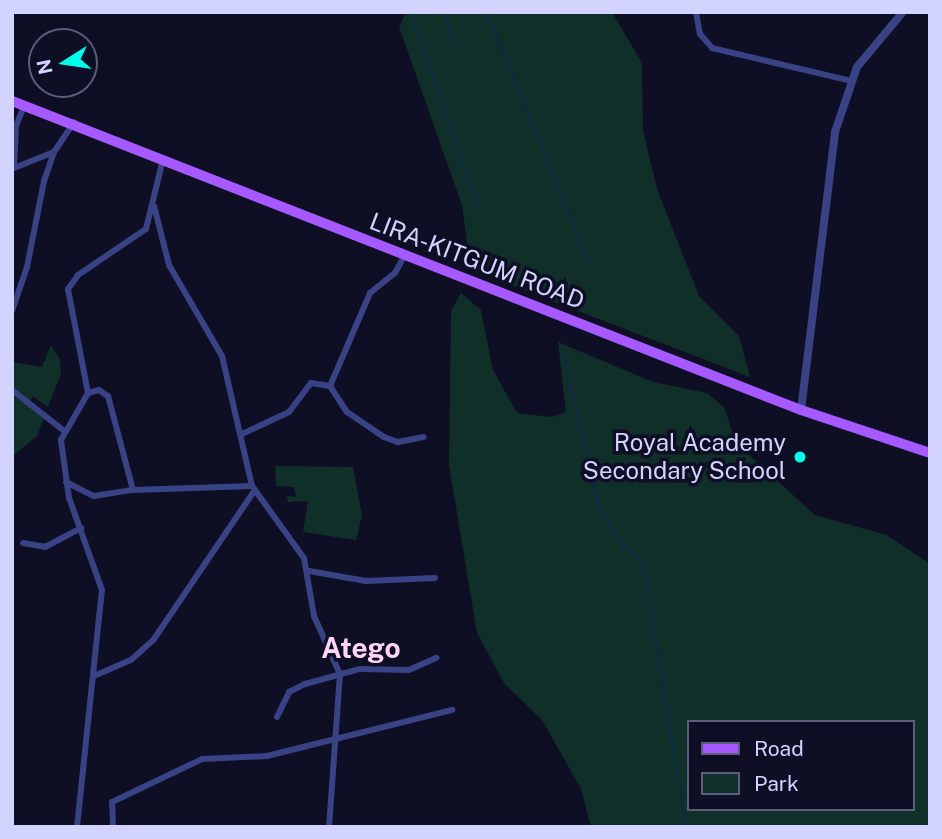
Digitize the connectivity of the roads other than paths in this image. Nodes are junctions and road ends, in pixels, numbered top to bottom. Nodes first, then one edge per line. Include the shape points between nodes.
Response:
1 (696, 12) edge
2 (903, 12) edge
3 (852, 81) junction
4 (12, 101) edge
5 (24, 106) junction
6 (74, 122) junction
7 (54, 152) junction
8 (163, 157) junction
9 (13, 168) edge
10 (154, 204) junction
11 (404, 257) junction
12 (12, 310) edge
13 (330, 386) junction
14 (12, 390) edge
15 (88, 393) junction
16 (802, 411) junction
17 (63, 430) junction
18 (242, 435) junction
19 (424, 437) dead end
20 (930, 453) edge
21 (66, 482) junction
22 (254, 488) junction
23 (133, 490) junction
24 (81, 528) junction
25 (23, 543) dead end
26 (309, 571) junction
27 (435, 578) dead end
28 (436, 658) dead end
29 (340, 674) junction
30 (94, 676) junction
31 (452, 710) dead end
32 (277, 717) dead end
33 (335, 741) junction
34 (77, 827) edge
35 (113, 827) edge
36 (329, 827) edge

1 - 3 street via 700,34 712,48
2 - 3 street via 868,51
3 - 16 street via 835,132
4 - 5 main road, LIRA-KITGUM ROAD
5 - 6 main road, LIRA-KITGUM ROAD
5 - 9 street via 16,126
6 - 7 street
6 - 8 main road, LIRA-KITGUM ROAD
7 - 9 street
7 - 12 street
8 - 10 street
8 - 11 main road, LIRA-KITGUM ROAD
10 - 15 street via 142,233 70,284 71,322
10 - 18 street via 169,265 222,356
11 - 13 street via 395,274 370,293
11 - 16 main road, LIRA-KITGUM ROAD
13 - 18 street via 311,383 289,412
13 - 19 street via 347,412 384,437 398,442
14 - 17 street
15 - 17 street
15 - 23 street via 99,390 107,396
16 - 20 main road, LIRA-KITGUM ROAD
17 - 21 street
18 - 22 street
21 - 23 street via 98,497
21 - 24 street
22 - 23 street
22 - 26 street
22 - 30 street via 154,639 131,660
24 - 25 street via 45,547
24 - 30 street via 102,590
26 - 27 street via 366,581
26 - 29 street via 314,616
28 - 29 street via 393,672
29 - 32 street via 289,692
29 - 33 street
30 - 34 street
31 - 33 street
33 - 35 street via 300,744 267,756 202,760 112,802
33 - 36 street

